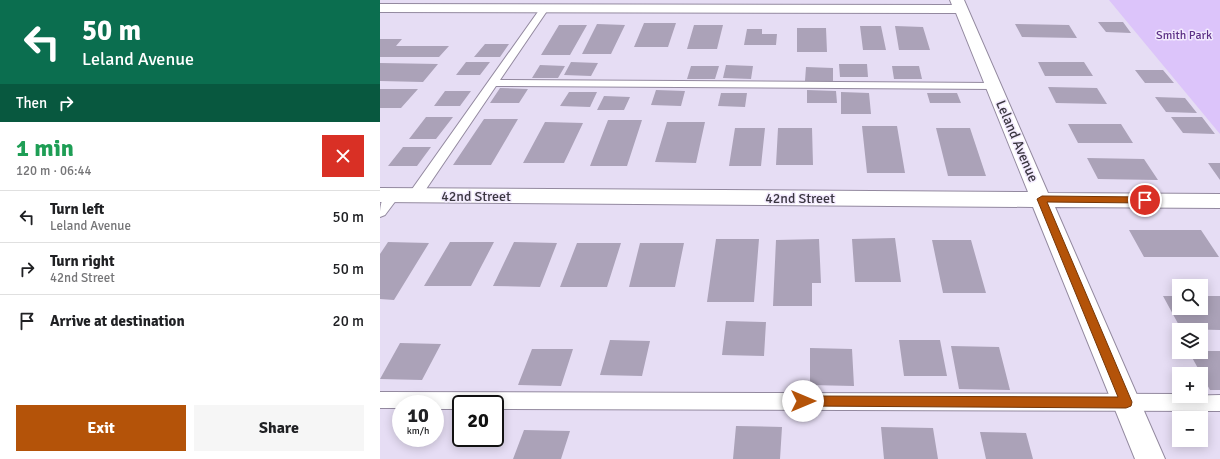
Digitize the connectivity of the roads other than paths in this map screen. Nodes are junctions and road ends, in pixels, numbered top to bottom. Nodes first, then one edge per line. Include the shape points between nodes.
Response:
1 (959, 5) edge
2 (380, 8) edge
3 (545, 8) junction
4 (493, 83) junction
5 (994, 86) junction
6 (386, 195) edge
7 (415, 195) junction
8 (1042, 199) junction
9 (1220, 201) edge
10 (380, 212) edge
11 (380, 400) edge
12 (1126, 402) junction
13 (1220, 403) edge
14 (1150, 459) edge

1 - 3 street
1 - 5 street, Leland Avenue
2 - 3 street
3 - 4 lane
4 - 5 lane
4 - 7 lane
5 - 8 street, Leland Avenue
6 - 7 street, 42nd Street
6 - 10 lane
7 - 8 street, 42nd Street
8 - 9 street, 42nd Street
8 - 12 street, Leland Avenue
11 - 12 lane
12 - 13 lane
12 - 14 street, Leland Avenue

